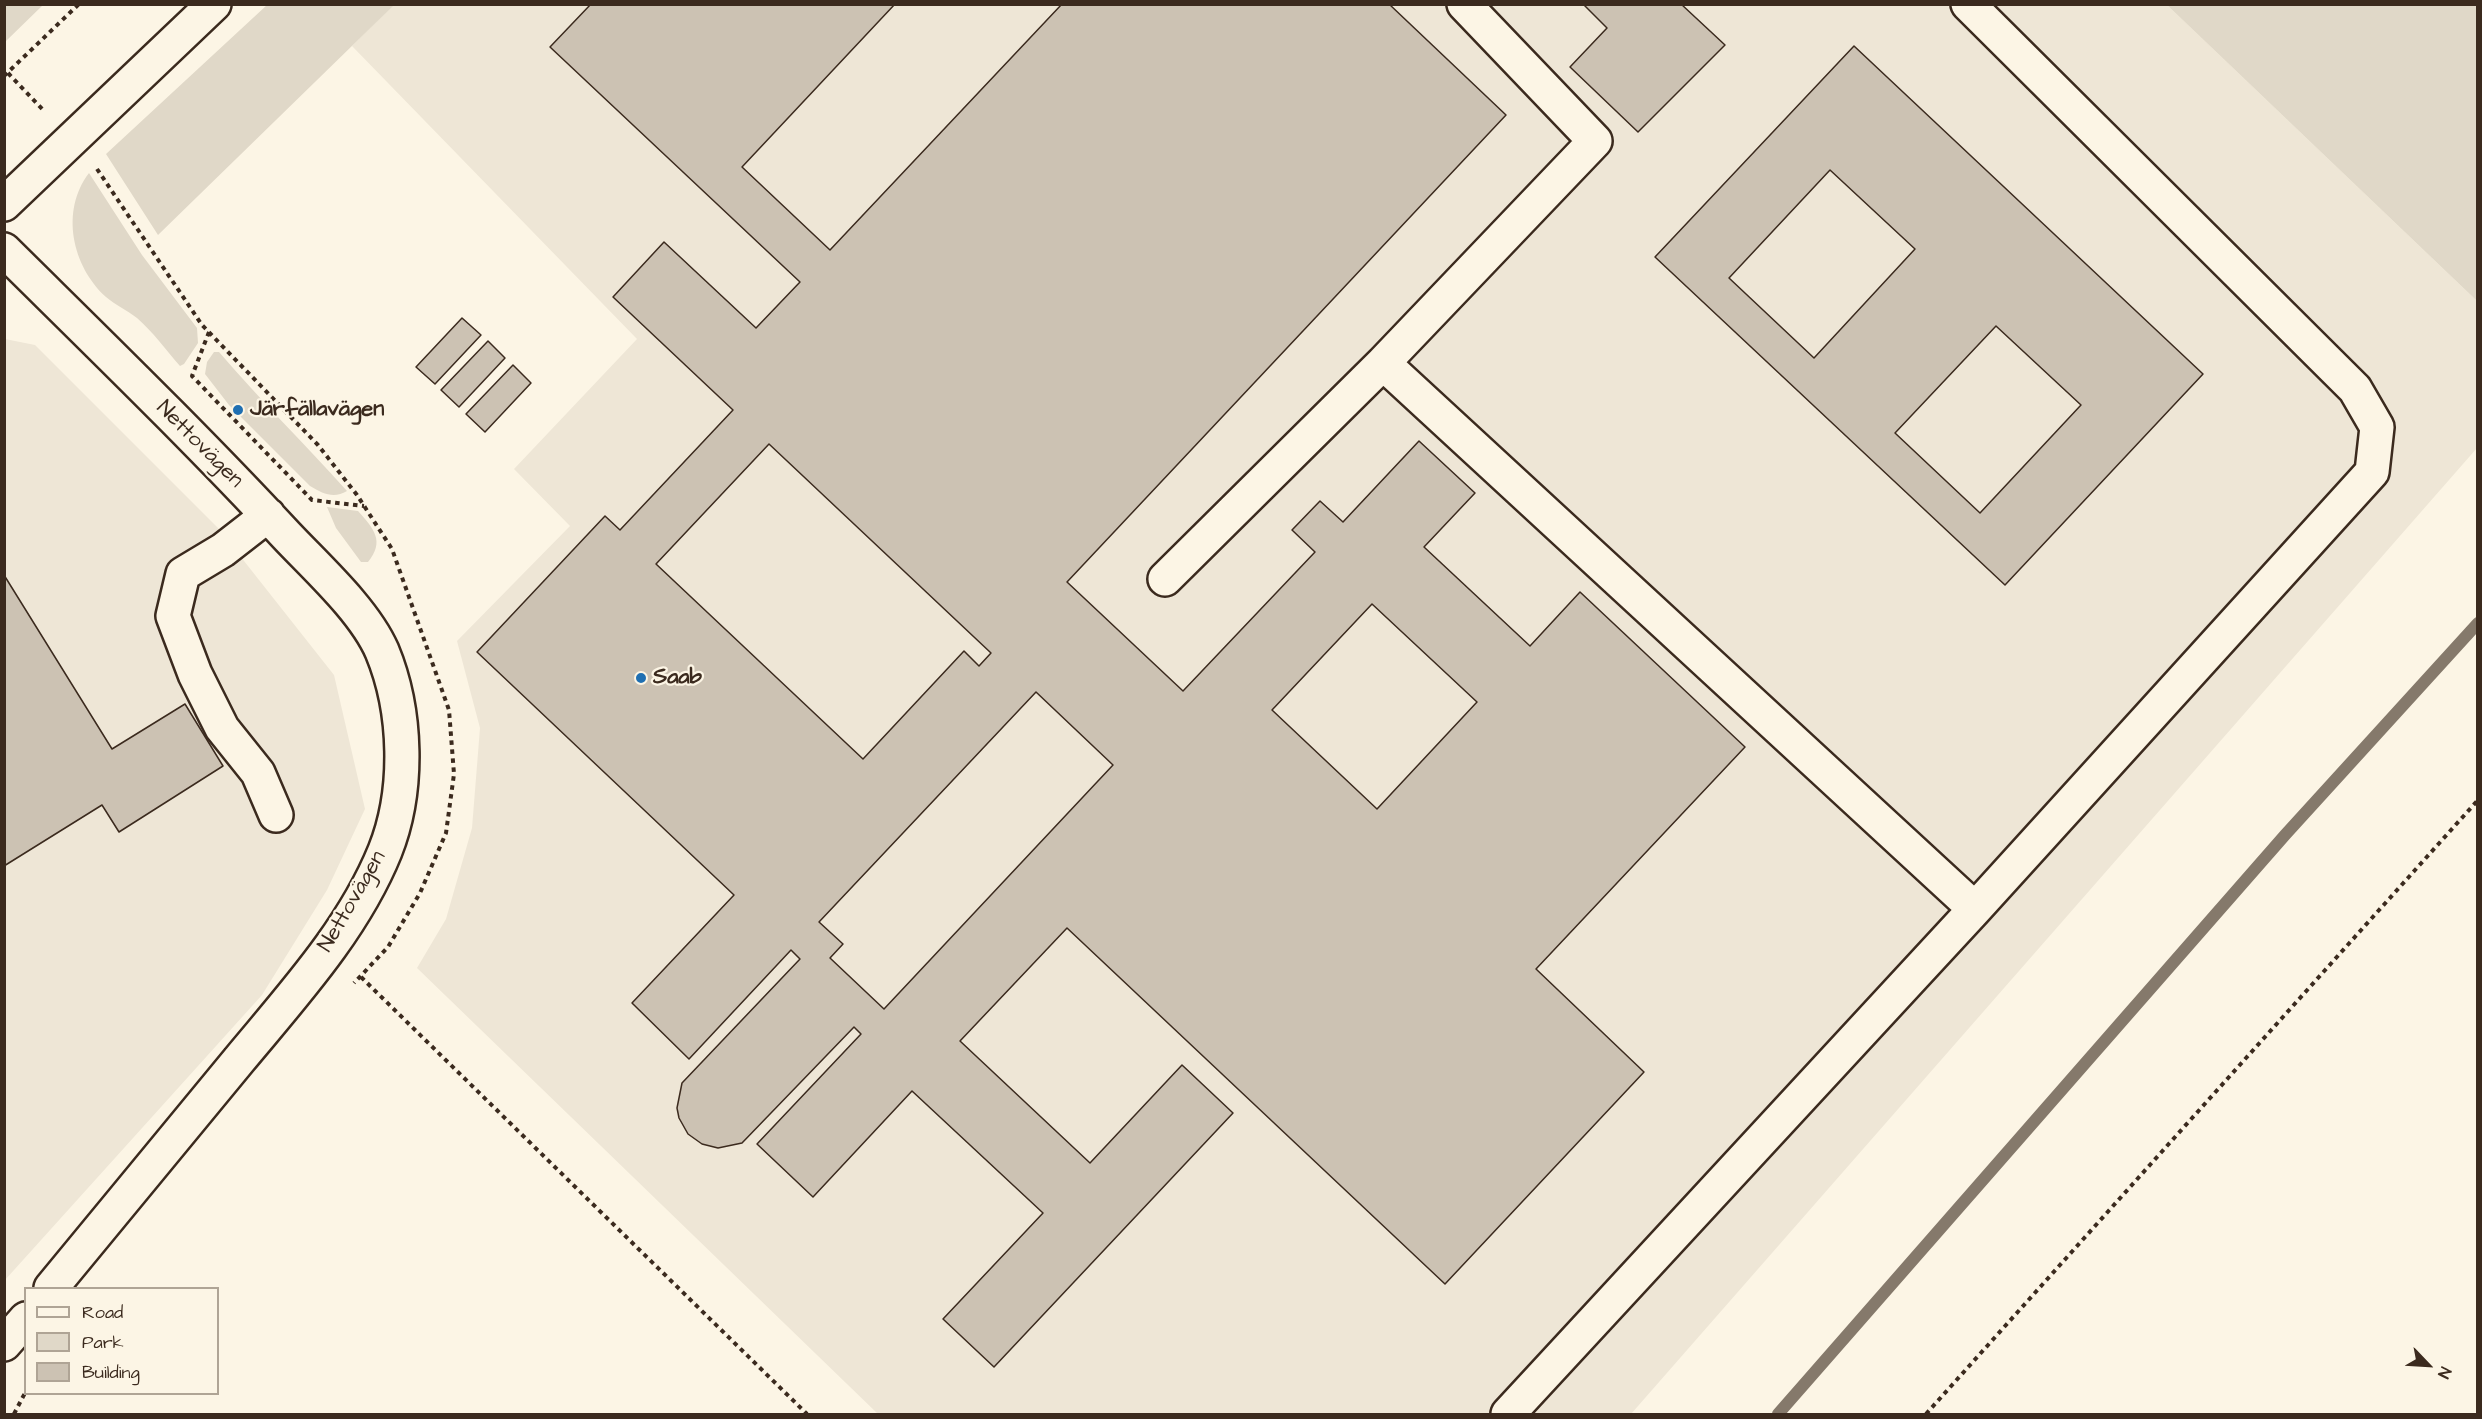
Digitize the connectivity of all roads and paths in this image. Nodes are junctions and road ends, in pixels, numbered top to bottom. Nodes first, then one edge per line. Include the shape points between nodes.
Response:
1 (79, 4) edge
2 (214, 4) edge
3 (1464, 4) edge
4 (1968, 4) edge
5 (6, 74) edge
6 (46, 113) dead end
7 (96, 168) dead end
8 (4, 204) edge
9 (4, 250) edge
10 (209, 332) junction
11 (1383, 363) junction
12 (364, 506) junction
13 (268, 515) junction
14 (1165, 579) dead end
15 (449, 710) dead end
16 (2478, 800) edge
17 (276, 815) dead end
18 (1975, 909) junction
19 (361, 977) dead end
20 (52, 1287) edge
21 (24, 1321) edge
22 (4, 1344) edge
23 (24, 1395) edge
24 (14, 1414) edge
25 (807, 1414) edge
26 (1509, 1414) edge
27 (1926, 1414) edge

1 - 5 path
2 - 8 street
3 - 11 street via 1595,141
4 - 18 street via 2355,388 2377,427 2372,472
5 - 6 path
7 - 10 path
9 - 13 street, Nettovägen
10 - 12 path via 318,445
10 - 12 path via 192,376 312,500
11 - 14 street
11 - 18 street
12 - 15 path via 392,549
13 - 17 street via 223,550 183,574 173,616 195,674 222,728 258,773
13 - 20 street, Nettovägen via 344,597 381,651 400,721 401,767 386,850 333,944
16 - 27 path
18 - 26 street
19 - 25 path
21 - 22 street
23 - 24 path

